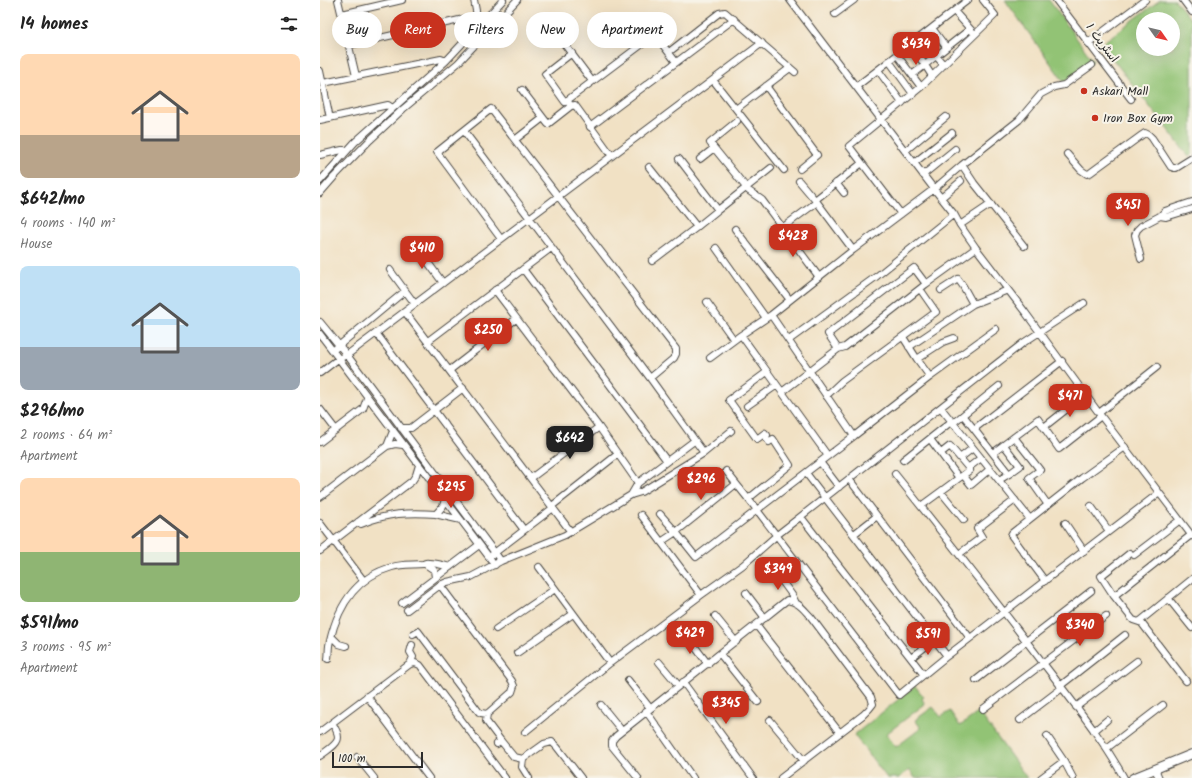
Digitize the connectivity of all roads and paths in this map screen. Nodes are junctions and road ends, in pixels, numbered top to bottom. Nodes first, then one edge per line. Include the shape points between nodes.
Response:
1 (338, 0) edge
2 (402, 0) edge
3 (474, 0) edge
4 (503, 0) edge
5 (517, 0) edge
6 (790, 0) edge
7 (854, 0) edge
8 (968, 0) edge
9 (983, 0) edge
10 (1056, 0) edge
11 (1145, 0) edge
12 (1183, 0) edge
13 (374, 3) edge
14 (954, 11) junction
15 (341, 12) edge
16 (348, 12) edge
17 (477, 12) edge
18 (492, 12) edge
19 (1192, 12) edge
20 (836, 14) dead end
21 (734, 19) junction
22 (454, 21) edge
23 (932, 28) junction
24 (970, 29) junction
25 (975, 35) junction
26 (382, 38) edge
27 (762, 43) junction
28 (1088, 43) junction
29 (910, 45) junction
30 (946, 47) junction
31 (350, 48) edge
32 (458, 48) edge
33 (568, 48) edge
34 (669, 52) junction
35 (572, 54) junction
36 (897, 55) junction
37 (936, 56) junction
38 (446, 61) junction
39 (889, 61) junction
40 (676, 62) junction
41 (925, 65) junction
42 (944, 65) junction
43 (1092, 65) dead end
44 (878, 70) junction
45 (320, 71) edge
46 (912, 74) junction
47 (356, 76) junction
48 (932, 76) junction
49 (713, 80) junction
50 (592, 81) junction
51 (323, 83) junction
52 (766, 86) junction
53 (856, 86) junction
54 (921, 87) junction
55 (522, 90) dead end
56 (913, 94) junction
57 (1131, 99) dead end
58 (569, 103) junction
59 (902, 103) junction
60 (392, 108) junction
61 (736, 109) junction
62 (946, 117) dead end
63 (330, 118) junction
64 (543, 118) junction
65 (320, 120) edge
66 (882, 120) junction
67 (737, 121) dead end
68 (590, 127) junction
69 (464, 131) junction
70 (952, 133) dead end
71 (516, 140) junction
72 (714, 148) junction
73 (955, 149) dead end
74 (905, 150) junction
75 (346, 151) junction
76 (1067, 154) dead end
77 (320, 155) edge
78 (612, 156) junction
79 (1192, 158) edge
80 (679, 159) dead end
81 (700, 159) dead end
82 (862, 163) junction
83 (914, 163) junction
84 (962, 165) junction
85 (649, 167) dead end
86 (771, 168) dead end
87 (784, 170) dead end
88 (800, 170) dead end
89 (923, 175) junction
90 (320, 181) edge
91 (799, 181) dead end
92 (961, 182) dead end
93 (836, 183) junction
94 (746, 188) junction
95 (934, 189) junction
96 (320, 193) edge
97 (844, 193) dead end
98 (558, 196) junction
99 (941, 198) junction
100 (816, 201) junction
101 (1192, 202) edge
102 (991, 204) junction
103 (1192, 209) edge
104 (718, 210) junction
105 (901, 214) junction
106 (954, 214) junction
107 (1160, 216) junction
108 (529, 218) junction
109 (960, 225) junction
110 (697, 227) junction
111 (782, 228) junction
112 (736, 229) dead end
113 (501, 239) junction
114 (416, 246) dead end
115 (1024, 246) dead end
116 (551, 248) junction
117 (716, 248) dead end
118 (976, 248) junction
119 (853, 250) junction
120 (1141, 259) dead end
121 (652, 261) dead end
122 (523, 269) junction
123 (390, 270) dead end
124 (819, 277) junction
125 (443, 283) junction
126 (926, 284) junction
127 (920, 289) junction
128 (495, 290) junction
129 (941, 290) dead end
130 (1008, 290) junction
131 (405, 291) junction
132 (790, 300) junction
133 (706, 302) dead end
134 (1084, 303) dead end
135 (415, 304) junction
136 (973, 304) junction
137 (405, 312) junction
138 (768, 316) junction
139 (516, 319) junction
140 (320, 322) edge
141 (996, 329) dead end
142 (1040, 332) junction
143 (376, 333) junction
144 (320, 334) edge
145 (741, 335) junction
146 (903, 337) junction
147 (954, 338) dead end
148 (734, 340) junction
149 (789, 340) junction
150 (428, 341) junction
151 (340, 346) junction
152 (909, 347) junction
153 (838, 349) junction
154 (333, 350) junction
155 (347, 355) junction
156 (710, 358) dead end
157 (338, 359) junction
158 (917, 359) junction
159 (1062, 361) junction
160 (1157, 367) dead end
161 (450, 370) junction
162 (809, 371) junction
163 (767, 372) junction
164 (320, 373) edge
165 (930, 377) junction
166 (650, 378) junction
167 (777, 385) junction
168 (999, 386) dead end
169 (463, 388) junction
170 (782, 392) junction
171 (1086, 394) junction
172 (826, 396) junction
173 (367, 398) junction
174 (747, 406) dead end
175 (375, 408) junction
176 (941, 408) junction
177 (320, 409) edge
178 (363, 409) junction
179 (433, 410) junction
180 (963, 415) junction
181 (1100, 415) junction
182 (952, 422) junction
183 (599, 427) junction
184 (1044, 427) junction
185 (401, 428) junction
186 (410, 428) junction
187 (974, 429) junction
188 (336, 430) junction
189 (393, 431) junction
190 (731, 431) dead end
191 (854, 436) junction
192 (408, 437) junction
193 (1014, 437) junction
194 (930, 438) junction
195 (694, 441) junction
196 (320, 442) edge
197 (403, 444) junction
198 (1004, 445) junction
199 (388, 446) junction
200 (1125, 447) junction
201 (973, 448) junction
202 (704, 453) junction
203 (941, 453) junction
204 (993, 453) junction
205 (618, 454) junction
206 (828, 456) junction
207 (960, 458) junction
208 (981, 458) junction
209 (903, 460) dead end
210 (667, 462) junction
211 (820, 462) junction
212 (418, 465) junction
213 (968, 468) junction
214 (990, 469) junction
215 (726, 471) dead end
216 (806, 473) junction
217 (895, 474) dead end
218 (1009, 474) junction
219 (961, 477) junction
220 (531, 478) junction
221 (429, 479) junction
222 (849, 479) junction
223 (412, 480) junction
224 (999, 480) junction
225 (638, 483) junction
226 (736, 484) junction
227 (839, 487) junction
228 (941, 492) junction
229 (1159, 493) junction
230 (631, 495) junction
231 (320, 496) edge
232 (825, 498) junction
233 (445, 499) junction
234 (748, 499) junction
235 (1015, 500) junction
236 (1048, 504) junction
237 (921, 506) junction
238 (1090, 506) dead end
239 (553, 507) junction
240 (757, 510) junction
241 (436, 514) junction
242 (660, 514) dead end
243 (641, 515) dead end
244 (877, 516) junction
245 (801, 517) junction
246 (1030, 519) junction
247 (461, 520) junction
248 (964, 520) dead end
249 (1180, 520) junction
250 (358, 522) junction
251 (320, 523) edge
252 (1064, 523) dead end
253 (524, 530) junction
254 (1109, 531) junction
255 (571, 532) junction
256 (676, 532) junction
257 (854, 534) junction
258 (777, 535) junction
259 (1191, 536) edge
260 (333, 541) junction
261 (661, 542) junction
262 (479, 544) junction
263 (320, 551) edge
264 (1084, 551) junction
265 (495, 552) junction
266 (960, 554) junction
267 (489, 557) junction
268 (501, 561) junction
269 (424, 564) junction
270 (495, 565) junction
271 (450, 567) junction
272 (538, 567) dead end
273 (776, 573) dead end
274 (435, 578) junction
275 (1192, 579) edge
276 (364, 581) junction
277 (1045, 581) junction
278 (440, 585) junction
279 (554, 589) junction
280 (1091, 591) dead end
281 (746, 593) dead end
282 (700, 595) junction
283 (1114, 596) junction
284 (1168, 598) junction
285 (795, 601) junction
286 (402, 603) dead end
287 (407, 610) dead end
288 (1004, 612) junction
289 (573, 614) junction
290 (715, 616) dead end
291 (1106, 616) dead end
292 (765, 618) junction
293 (1140, 621) junction
294 (756, 625) junction
295 (1192, 628) edge
296 (496, 629) dead end
297 (413, 634) dead end
298 (686, 635) dead end
299 (332, 636) junction
300 (1125, 636) dead end
301 (970, 638) junction
302 (934, 640) junction
303 (1027, 641) junction
304 (736, 642) junction
305 (412, 645) dead end
306 (346, 646) dead end
307 (517, 653) dead end
308 (720, 654) junction
309 (946, 656) junction
310 (911, 658) junction
311 (328, 659) dead end
312 (1137, 661) dead end
313 (659, 662) dead end
314 (610, 663) junction
315 (1043, 663) junction
316 (410, 664) junction
317 (708, 664) junction
318 (924, 674) junction
319 (628, 680) dead end
320 (976, 680) dead end
321 (1186, 681) dead end
322 (681, 684) junction
323 (1061, 687) junction
324 (367, 696) junction
325 (758, 702) dead end
326 (601, 705) dead end
327 (1163, 705) dead end
328 (1076, 707) junction
329 (983, 709) dead end
330 (648, 710) junction
331 (487, 714) junction
332 (770, 720) dead end
333 (1020, 720) dead end
334 (1107, 720) dead end
335 (332, 723) junction
336 (622, 731) junction
337 (1094, 731) junction
338 (320, 732) edge
339 (525, 732) dead end
340 (840, 733) junction
341 (1047, 736) dead end
342 (1106, 748) junction
343 (1192, 754) edge
344 (320, 756) edge
345 (357, 757) dead end
346 (523, 759) junction
347 (804, 761) junction
348 (1064, 761) junction
349 (1154, 769) junction
350 (374, 778) edge
351 (429, 778) edge
352 (505, 778) edge
353 (529, 778) edge
354 (581, 778) edge
355 (638, 778) edge
356 (693, 778) edge
357 (753, 778) edge
358 (781, 778) edge
359 (1041, 778) edge
360 (1073, 778) edge
361 (1124, 778) edge
362 (1133, 778) edge
363 (1158, 778) edge

1 - 15 street
2 - 13 street
3 - 17 street
4 - 18 street
5 - 96 street via 458,63 370,140
6 - 53 street
7 - 20 street
8 - 14 street
9 - 25 street via 995,15
10 - 28 street, اسٹریٹ 1
11 - 28 street
12 - 19 street
13 - 16 street
14 - 23 street
14 - 24 street
21 - 27 street
21 - 34 street via 725,12 719,14
21 - 40 street
22 - 26 street
23 - 29 street
23 - 30 street
24 - 25 street
24 - 30 street
25 - 42 street
27 - 49 street
27 - 52 street via 793,70
28 - 57 street, اسٹریٹ 1
29 - 36 street
29 - 41 street
30 - 37 street
31 - 47 street
32 - 38 street
33 - 35 street
34 - 40 street
34 - 50 street via 659,40 649,39
35 - 50 street
35 - 58 street via 545,74 565,102
36 - 39 street
36 - 46 street
37 - 41 street
37 - 42 street
38 - 47 street via 441,58
38 - 60 street
39 - 44 street
39 - 56 street
40 - 68 street
41 - 46 street
41 - 48 street
42 - 48 street
43 - 84 street via 1064,85 1041,94 1019,120
44 - 53 street
44 - 59 street
45 - 51 street
46 - 54 street
47 - 51 street
48 - 54 street
49 - 61 street
49 - 78 street
50 - 58 street
51 - 63 street
52 - 61 street
52 - 88 street via 817,155
53 - 66 street
54 - 56 street
55 - 64 street
56 - 59 street
58 - 64 street via 548,124
58 - 68 street via 575,105
59 - 66 street
60 - 63 street via 388,105
60 - 75 street
61 - 87 street
62 - 74 street
63 - 65 street
64 - 71 street
66 - 74 street
66 - 82 street via 849,146
67 - 72 street via 710,143
68 - 78 street
69 - 71 street via 491,109
69 - 108 street
69 - 113 street via 437,152
70 - 83 street
71 - 98 street
72 - 81 street
72 - 94 street
73 - 89 street
74 - 83 street
75 - 77 street
75 - 90 street
76 - 79 street via 1087,174 1145,133 1152,138 1171,167 1176,168
78 - 98 street
80 - 104 street
82 - 93 street
82 - 105 street
83 - 89 street
84 - 95 street
84 - 102 street
85 - 110 street
86 - 94 street
89 - 95 street
91 - 100 street
92 - 99 street
93 - 97 street
93 - 100 street
94 - 104 street
94 - 111 street via 762,200
95 - 99 street
95 - 105 street
98 - 108 street
98 - 166 street via 676,350 674,358
99 - 106 street
100 - 111 street
100 - 119 street
101 - 107 street via 1165,210
102 - 109 street
102 - 115 street
103 - 107 street via 1166,217
104 - 110 street
105 - 119 street
106 - 109 street
106 - 149 street via 877,276
107 - 120 street via 1137,230 1135,235
108 - 113 street
108 - 116 street
109 - 118 street
110 - 121 street
111 - 124 street
112 - 132 street
113 - 125 street
114 - 125 street
116 - 122 street
116 - 166 street
117 - 138 street
118 - 126 street
118 - 130 street
119 - 124 street
122 - 128 street
122 - 210 street
123 - 131 street
124 - 132 street
125 - 135 street
126 - 127 street
126 - 153 street via 914,268 828,334
127 - 146 street via 936,312
127 - 153 street via 845,347
128 - 139 street
128 - 150 street
129 - 136 street via 958,278
130 - 136 street
130 - 142 street
131 - 135 street
131 - 151 street
132 - 138 street
133 - 148 street
134 - 142 street
135 - 137 street
136 - 152 street
137 - 143 street
137 - 150 street
138 - 145 street
138 - 149 street
139 - 161 street
139 - 183 street
140 - 151 street
141 - 165 street
142 - 159 street
142 - 176 street
143 - 155 street
143 - 179 street
144 - 154 street
145 - 148 street
145 - 163 street
146 - 152 street
146 - 172 street via 842,381
147 - 158 street
148 - 156 street
149 - 162 street
150 - 161 street
151 - 154 street
151 - 155 street
152 - 158 street
153 - 162 street
154 - 157 street
155 - 157 street
155 - 185 street
157 - 164 street
157 - 173 street
158 - 165 street
159 - 171 street
159 - 187 street
160 - 181 street
161 - 169 street
162 - 170 street
162 - 172 street
163 - 167 street
163 - 234 street via 729,400 757,439 765,433 769,442 773,439 790,465
165 - 191 street
166 - 195 street
167 - 170 street
167 - 174 street
168 - 180 street
169 - 179 street
169 - 220 street
170 - 206 street
171 - 181 street
171 - 184 street
172 - 191 street
173 - 175 street
173 - 178 street
175 - 178 street
175 - 189 street
176 - 182 street
176 - 222 street
177 - 188 street
178 - 188 street
179 - 186 street
179 - 253 street
180 - 182 street
180 - 187 street
181 - 184 street via 1058,449
181 - 200 street
182 - 194 street
182 - 201 street
183 - 205 street
183 - 220 street
184 - 193 street via 1038,419
185 - 186 street
185 - 192 street
186 - 192 street
187 - 204 street
188 - 196 street
189 - 197 street
189 - 199 street
190 - 202 street
191 - 206 street
192 - 265 street
193 - 198 street
193 - 236 street via 1040,470 1029,478
194 - 203 street
194 - 209 street
195 - 202 street
195 - 210 street
197 - 199 street
197 - 212 street
198 - 204 street
198 - 218 street via 1020,466
199 - 231 street
200 - 229 street
200 - 236 street
201 - 207 street
201 - 208 street
202 - 230 street via 641,492
203 - 207 street via 950,446
203 - 219 street
204 - 218 street
205 - 225 street
205 - 239 street
206 - 211 street
207 - 213 street
208 - 213 street
208 - 214 street
210 - 225 street
211 - 216 street
211 - 227 street
212 - 221 street
212 - 223 street
213 - 219 street via 970,470
214 - 219 street via 971,484
214 - 224 street
215 - 226 street
216 - 232 street
216 - 240 street
217 - 237 street
218 - 224 street
219 - 228 street
220 - 239 street
221 - 223 street
221 - 233 street
222 - 227 street
222 - 244 street
223 - 250 street
224 - 235 street
225 - 230 street
226 - 234 street
226 - 256 street
227 - 232 street
228 - 237 street
228 - 248 street
229 - 249 street
229 - 254 street
230 - 255 street
232 - 245 street
232 - 257 street
233 - 241 street
233 - 247 street
234 - 240 street
235 - 246 street
235 - 266 street via 977,529 982,537
236 - 246 street
237 - 266 street
238 - 254 street
239 - 253 street
239 - 255 street
240 - 256 street via 696,557
240 - 258 street
241 - 247 street
241 - 250 street via 400,513 362,524
242 - 256 street
243 - 261 street
244 - 257 street
244 - 301 street
245 - 258 street
245 - 310 street
246 - 277 street via 1011,535
247 - 262 street
249 - 259 street
249 - 283 street via 1101,576
250 - 260 street
251 - 260 street
252 - 264 street
253 - 265 street
254 - 264 street
255 - 268 street
256 - 261 street
257 - 302 street
258 - 282 street via 743,565
258 - 318 street via 899,695
259 - 283 street
260 - 263 street
260 - 276 street
261 - 282 street
262 - 267 street
262 - 271 street
264 - 277 street
265 - 267 street
265 - 268 street
266 - 288 street
267 - 270 street
268 - 270 street
269 - 271 street via 428,562
269 - 274 street via 434,570
269 - 276 street via 393,566
270 - 278 street via 471,577
271 - 274 street
272 - 279 street
273 - 285 street
274 - 286 street
275 - 284 street
276 - 299 street via 344,603 336,618
277 - 288 street
278 - 287 street
278 - 331 street via 514,686 512,692
279 - 289 street
279 - 296 street
280 - 303 street
281 - 292 street
282 - 314 street
283 - 293 street via 1133,620
284 - 293 street
284 - 295 street
285 - 292 street via 788,600
285 - 340 street via 811,617 871,697 870,709
288 - 301 street
288 - 303 street
289 - 307 street
289 - 314 street
290 - 304 street
291 - 315 street
292 - 294 street
293 - 321 street
294 - 304 street
294 - 340 street
297 - 331 street via 418,631 472,706
298 - 317 street
299 - 306 street via 336,642
299 - 311 street
300 - 323 street
301 - 309 street
302 - 309 street
302 - 310 street
303 - 315 street
303 - 320 street
304 - 308 street
305 - 316 street via 410,652 413,657
308 - 317 street
308 - 325 street
309 - 318 street
310 - 318 street
312 - 328 street
313 - 322 street
314 - 339 street
315 - 323 street
315 - 329 street
316 - 324 street
316 - 352 street via 415,663 428,671
317 - 322 street
319 - 330 street
322 - 330 street
322 - 357 street
323 - 328 street
323 - 333 street
324 - 335 street
324 - 351 street
326 - 336 street
327 - 342 street
328 - 337 street
330 - 336 street
330 - 356 street
331 - 346 street via 486,721 499,742 514,757
332 - 347 street
334 - 337 street
335 - 338 street
335 - 344 street via 338,734 337,742
336 - 355 street via 612,741 612,746
337 - 342 street
340 - 347 street
341 - 348 street
342 - 361 street
343 - 349 main road
345 - 350 street
346 - 353 street via 522,773
346 - 354 street via 544,744 552,742
347 - 358 street
348 - 359 street
348 - 360 street
349 - 362 main road
349 - 363 street

